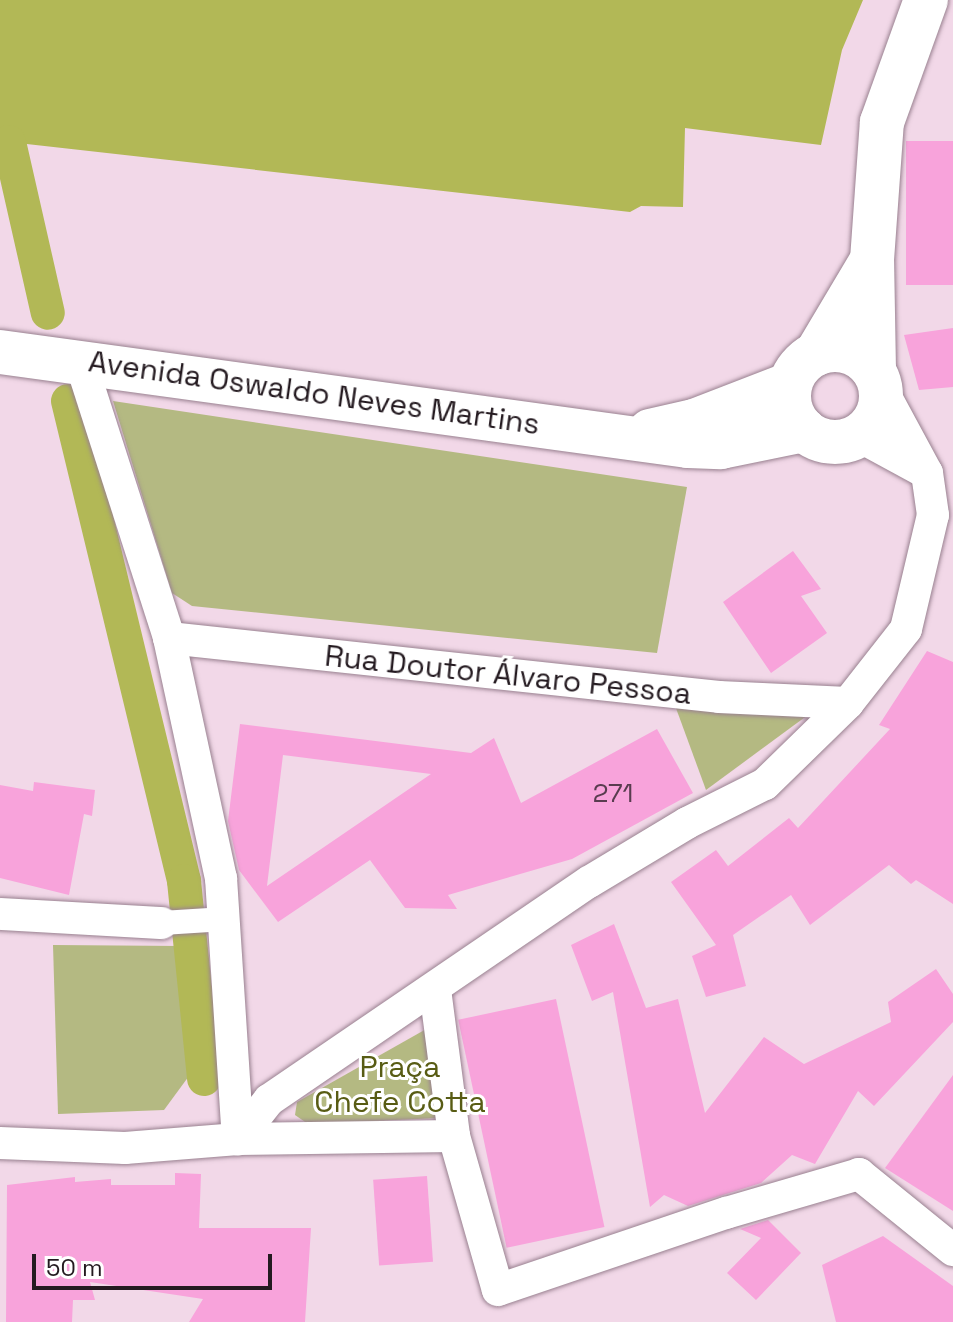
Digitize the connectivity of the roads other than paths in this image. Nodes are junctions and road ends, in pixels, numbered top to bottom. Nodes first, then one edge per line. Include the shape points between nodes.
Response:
1 (926, 0) edge
2 (872, 260) junction
3 (0, 352) edge
4 (80, 360) junction
5 (803, 369) junction
6 (877, 378) junction
7 (804, 430) junction
8 (628, 436) junction
9 (859, 436) junction
10 (927, 473) junction
11 (169, 638) junction
12 (848, 703) junction
13 (0, 914) edge
14 (225, 919) junction
15 (162, 923) joint
16 (435, 989) junction
17 (454, 1136) junction
18 (238, 1139) junction
19 (0, 1143) edge
20 (953, 1250) edge

1 - 2 main road via 882,122
2 - 5 main road
2 - 6 main road
3 - 4 main road, Avenida Oswaldo Neves Martins
4 - 8 main road, Avenida Oswaldo Neves Martins
4 - 11 street
5 - 6 main road via 843,350
5 - 7 main road via 792,414
5 - 8 main road, Avenida Oswaldo Neves Martins via 694,421
6 - 9 main road via 877,414
6 - 10 street
7 - 8 main road, Avenida Oswaldo Neves Martins via 721,447
7 - 9 main road via 831,442
9 - 10 street
10 - 12 street via 933,515 906,629
11 - 12 street, Rua Doutor Álvaro Pessoa via 719,697
11 - 14 street via 221,878
12 - 16 street via 765,784 589,882
13 - 15 street
14 - 15 street
14 - 18 street
16 - 17 street
16 - 18 street via 269,1100
17 - 18 street
17 - 20 street via 498,1290 859,1174
18 - 19 street via 125,1148

